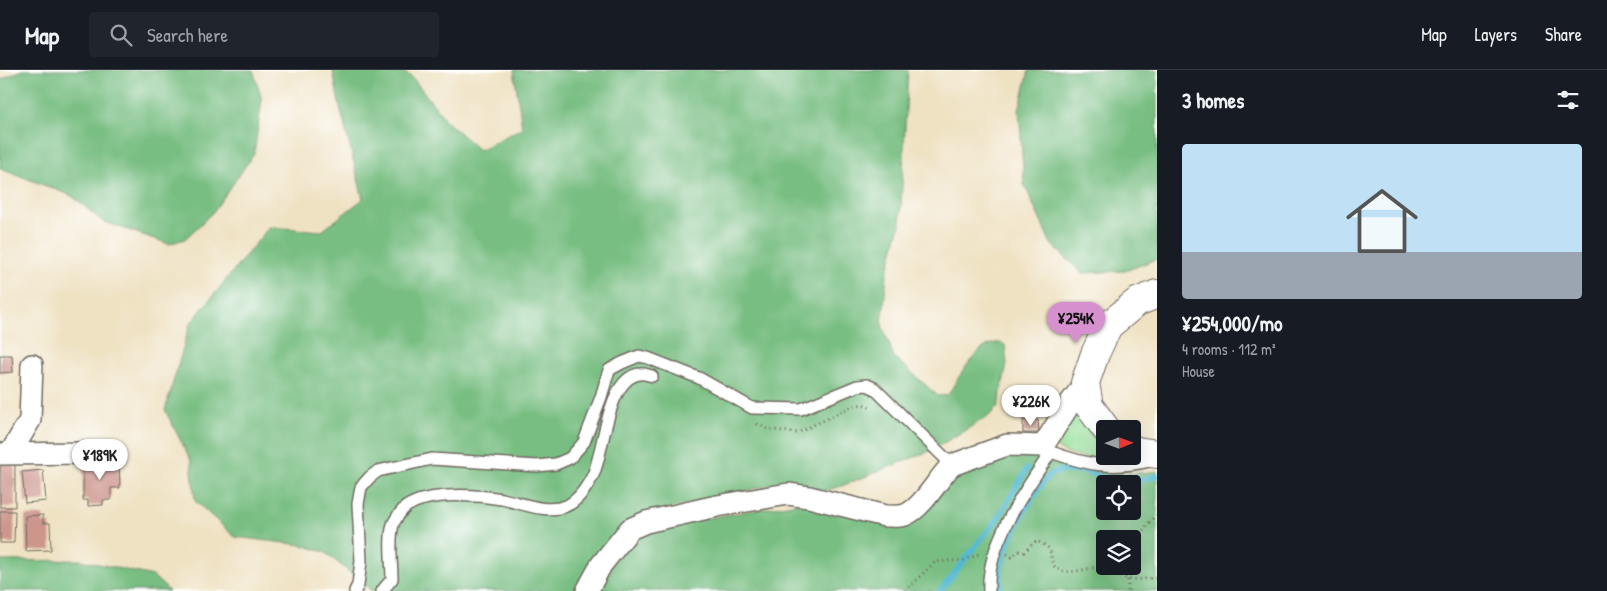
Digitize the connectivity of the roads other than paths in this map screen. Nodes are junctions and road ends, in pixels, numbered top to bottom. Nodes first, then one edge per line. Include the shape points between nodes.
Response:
1 (1157, 294) edge
2 (32, 365) dead end
3 (652, 376) dead end
4 (1085, 384) junction
5 (1099, 420) edge
6 (1047, 449) junction
7 (1141, 452) edge
8 (90, 453) dead end
9 (5, 454) edge
10 (1157, 454) edge
11 (1157, 460) edge
12 (952, 465) junction
13 (355, 591) edge
14 (382, 591) edge
15 (587, 591) edge
16 (989, 591) edge

1 - 4 street via 1137,302 1108,326
2 - 9 street via 30,420
3 - 14 lane via 641,373 623,383 608,415 593,475 579,497 565,506 544,509 501,499 455,496 424,499 407,505 394,522 392,578
4 - 5 street via 1089,406
4 - 6 street via 1071,402
6 - 11 lane via 1106,467
6 - 12 street via 1007,445
6 - 16 lane via 996,547 990,565
7 - 10 street
8 - 9 street
12 - 13 lane via 874,388 867,385 843,391 801,410 752,408 699,378 639,356 609,370 584,442 570,458 556,464 537,466 432,460 378,471 370,476 361,487 358,504 361,561
12 - 15 street via 905,515 885,516 788,494 637,525 630,529 601,565

